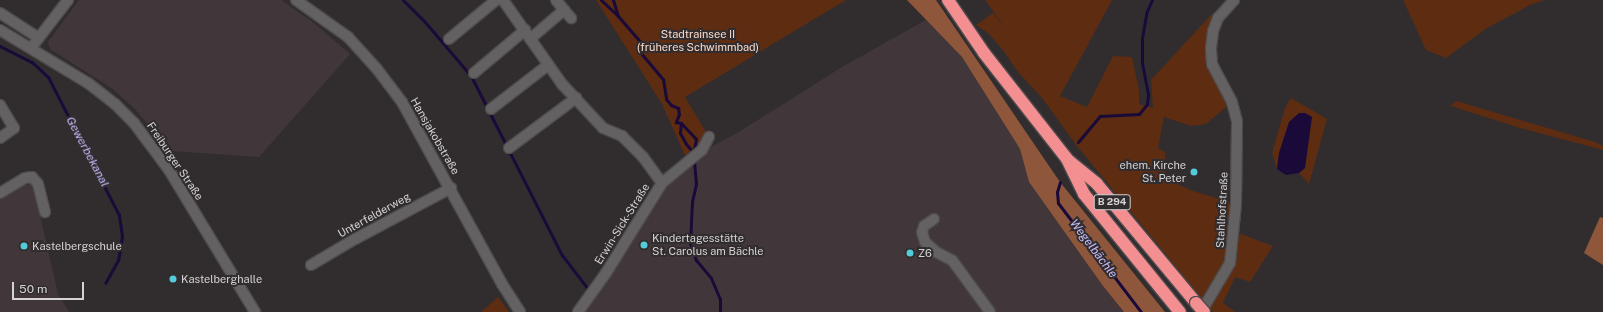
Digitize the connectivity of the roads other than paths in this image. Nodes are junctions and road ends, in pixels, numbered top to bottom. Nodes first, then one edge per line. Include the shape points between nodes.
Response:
1 (68, 0) edge
2 (296, 0) edge
3 (496, 0) edge
4 (503, 0) edge
5 (556, 0) edge
6 (948, 0) edge
7 (1234, 0) edge
8 (564, 10) junction
9 (0, 13) edge
10 (571, 18) dead end
11 (0, 30) edge
12 (527, 35) junction
13 (38, 38) junction
14 (450, 40) dead end
15 (31, 48) junction
16 (548, 65) junction
17 (474, 73) dead end
18 (576, 98) junction
19 (0, 105) edge
20 (491, 108) dead end
21 (709, 137) dead end
22 (0, 138) edge
23 (510, 148) dead end
24 (1067, 159) junction
25 (662, 183) junction
26 (451, 188) junction
27 (0, 193) edge
28 (45, 212) dead end
29 (934, 219) dead end
30 (310, 265) dead end
31 (1200, 309) edge
32 (255, 312) edge
33 (520, 312) edge
34 (578, 312) edge
35 (990, 312) edge
36 (1180, 312) edge

1 - 13 street
2 - 26 street, Hansjakobstraße via 348,38 377,69 402,102
3 - 14 street
4 - 12 street
5 - 8 street
6 - 24 highway, B 294 via 984,53
7 - 31 street, Stahlhofstraße via 1218,18 1213,30 1211,48 1212,64 1232,102 1237,121 1236,204 1230,263
8 - 10 street
8 - 12 street
9 - 13 street
11 - 15 street, Freiburger Straße
12 - 16 street
12 - 17 street
13 - 15 street
15 - 32 street, Freiburger Straße via 88,83 134,123 169,170
16 - 18 street
16 - 20 street
18 - 23 street
18 - 25 street via 603,128 622,136
19 - 22 street via 14,128
21 - 25 street, Erwin-Sick-Straße via 702,150
24 - 31 highway, B 294 via 1097,184
24 - 36 highway, B 294 via 1084,194
25 - 34 street, Erwin-Sick-Straße via 605,275
26 - 30 street, Unterfelderweg
26 - 33 street, Hansjakobstraße via 502,284
27 - 28 street via 25,178 32,177 38,184
29 - 35 street via 924,226 922,232 925,242 936,252 952,260

